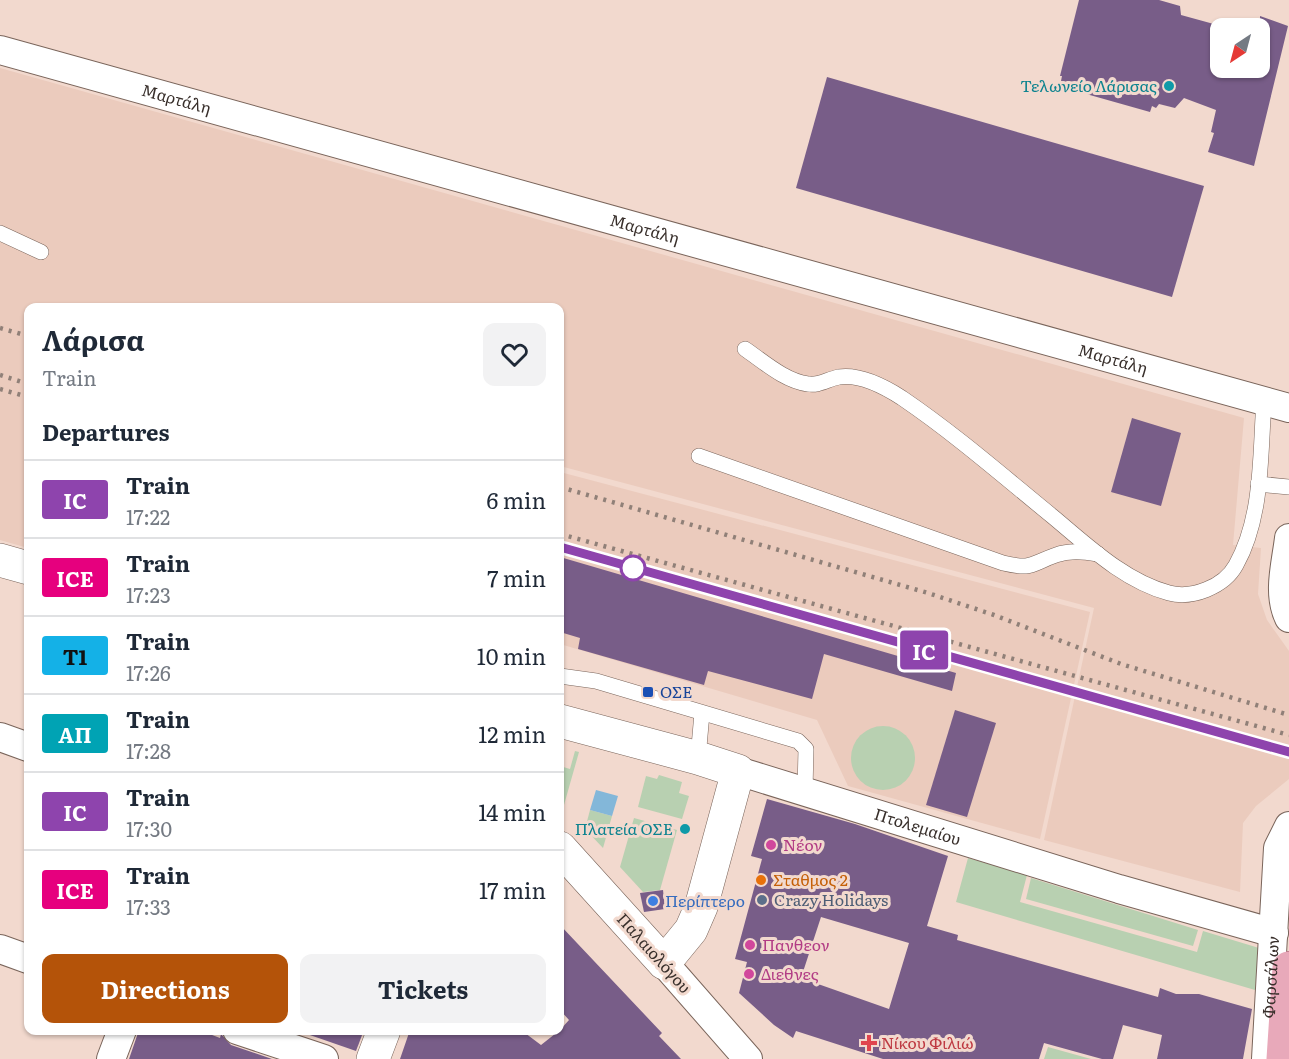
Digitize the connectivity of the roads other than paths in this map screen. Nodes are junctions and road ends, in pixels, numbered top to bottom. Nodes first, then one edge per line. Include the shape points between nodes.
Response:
1 (0, 50) edge
2 (0, 233) edge
3 (41, 252) dead end
4 (745, 349) dead end
5 (1277, 405) edge
6 (699, 456) dead end
7 (1258, 484) junction
8 (1289, 487) edge
9 (1098, 554) junction
10 (0, 560) edge
11 (1288, 561) edge
12 (24, 567) edge
13 (1289, 618) edge
14 (564, 677) edge
15 (702, 713) junction
16 (564, 722) edge
17 (0, 736) edge
18 (24, 745) edge
19 (698, 758) junction
20 (738, 771) junction
21 (806, 790) junction
22 (1289, 826) edge
23 (564, 852) edge
24 (1274, 933) junction
25 (0, 949) edge
26 (24, 958) edge
27 (664, 963) junction
28 (1289, 968) edge
29 (120, 1035) edge
30 (252, 1035) edge
31 (382, 1035) edge
32 (111, 1059) edge
33 (324, 1059) edge
34 (374, 1059) edge
35 (748, 1059) edge
36 (1266, 1059) edge
37 (1283, 1059) edge

1 - 5 street, Μαρτάλη
2 - 3 lane
4 - 9 lane via 801,383 812,385 839,377 876,383 953,435
5 - 7 lane
6 - 9 lane via 1003,563 1027,568 1076,551
7 - 8 lane
7 - 9 lane via 1250,531 1235,567 1220,584 1194,593 1170,594 1131,577
10 - 12 street
11 - 13 street via 1283,597
14 - 15 lane via 596,681
15 - 19 lane
15 - 21 lane via 798,741 806,749
16 - 19 street, Πτολεμαίου
17 - 18 street
19 - 20 street, Πτολεμαίου
20 - 21 street, Πτολεμαίου
20 - 27 street via 697,917
21 - 24 street, Πτολεμαίου via 1119,889
22 - 24 street, Φαρσάλων via 1278,848
23 - 27 street, Παλαιολόγου
24 - 36 street, Φαρσάλων
25 - 26 street
27 - 35 street, Παλαιολόγου
28 - 37 main road, Φαρσάλων
29 - 32 street
30 - 33 street
31 - 34 street

